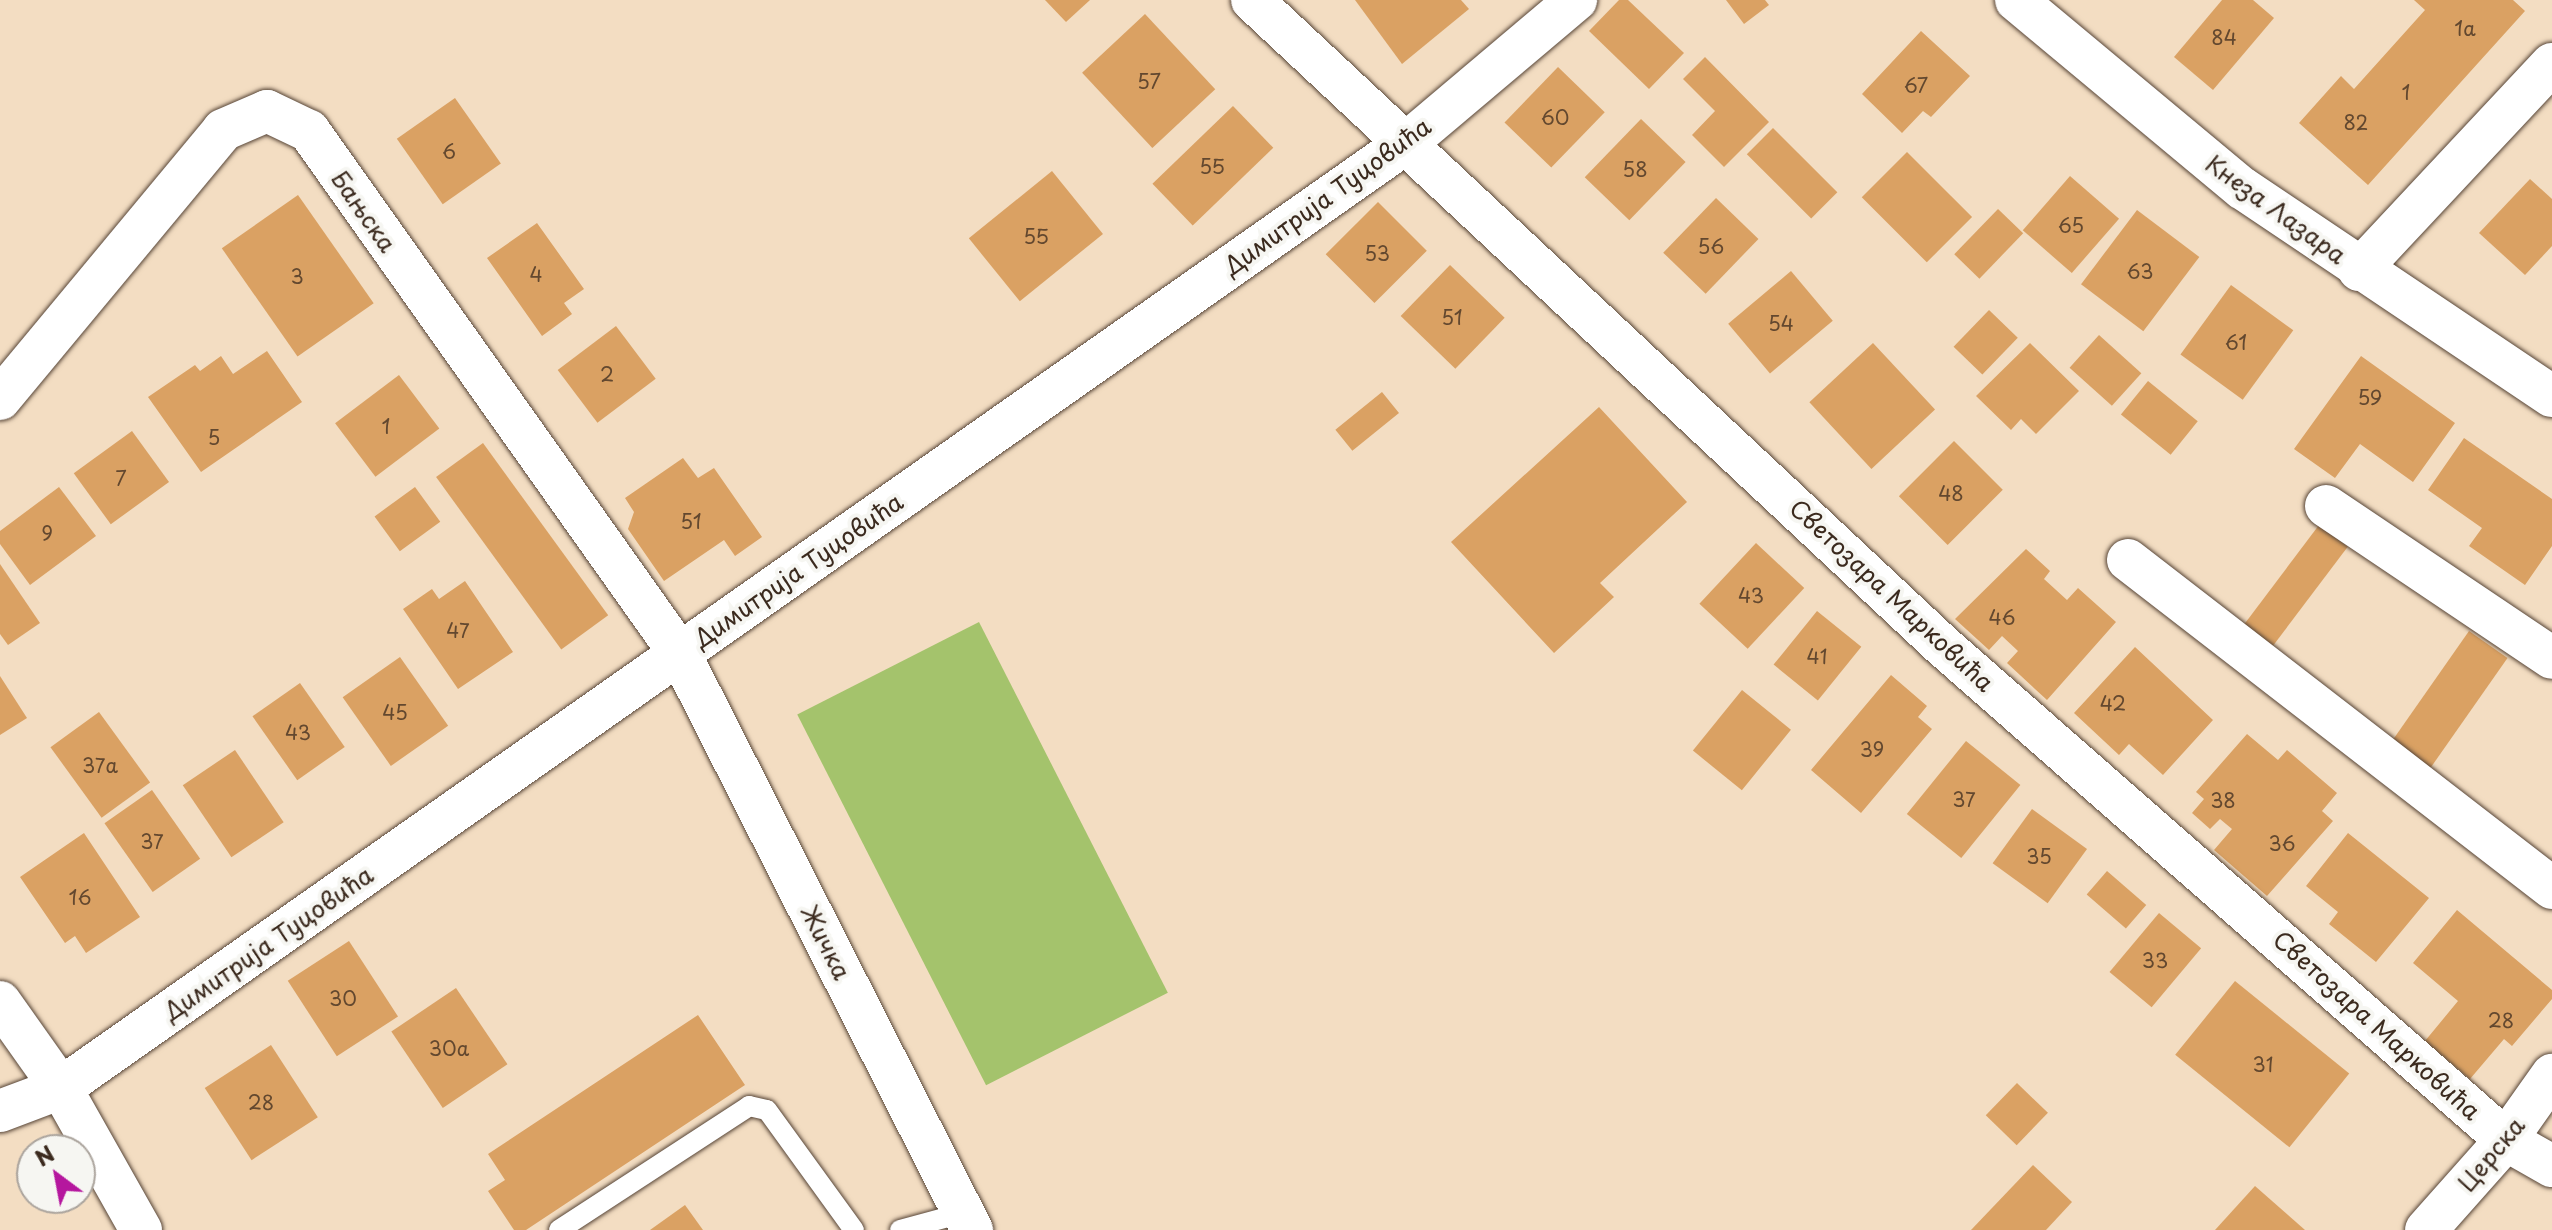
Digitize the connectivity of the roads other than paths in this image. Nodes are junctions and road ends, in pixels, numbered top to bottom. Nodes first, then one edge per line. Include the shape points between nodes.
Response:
1 (1252, 0) edge
2 (1576, 0) edge
3 (2044, 9) edge
4 (2552, 64) edge
5 (1409, 141) junction
6 (2359, 270) junction
7 (2552, 396) edge
8 (0, 399) edge
9 (2326, 506) dead end
10 (2128, 560) dead end
11 (680, 654) junction
12 (2552, 658) edge
13 (2552, 888) edge
14 (0, 1002) edge
15 (2552, 1075) edge
16 (61, 1088) junction
17 (0, 1111) edge
18 (2506, 1140) junction
19 (2552, 1166) edge
20 (967, 1222) edge
21 (141, 1230) edge
22 (559, 1230) edge
23 (854, 1230) edge
24 (900, 1230) edge
25 (2426, 1230) edge

1 - 5 street, Светозара Марковића
2 - 5 street, Димитрија Туцовића
3 - 6 street, Кнеза Лазара via 2242,188
4 - 6 street
5 - 11 street, Димитрија Туцовића
5 - 18 street, Светозара Марковића via 1944,647
6 - 7 street, Кнеза Лазара
8 - 11 street, Бањска via 223,130 246,115 284,115 309,131
9 - 12 street
10 - 13 street
11 - 16 street, Димитрија Туцовића
11 - 20 street, Жичка
14 - 16 street
15 - 18 street, Церска
16 - 17 street, Димитрија Туцовића
16 - 21 street
18 - 19 street, Светозара Марковића
18 - 25 street, Церска
20 - 24 lane
22 - 23 lane via 749,1106 767,1110

